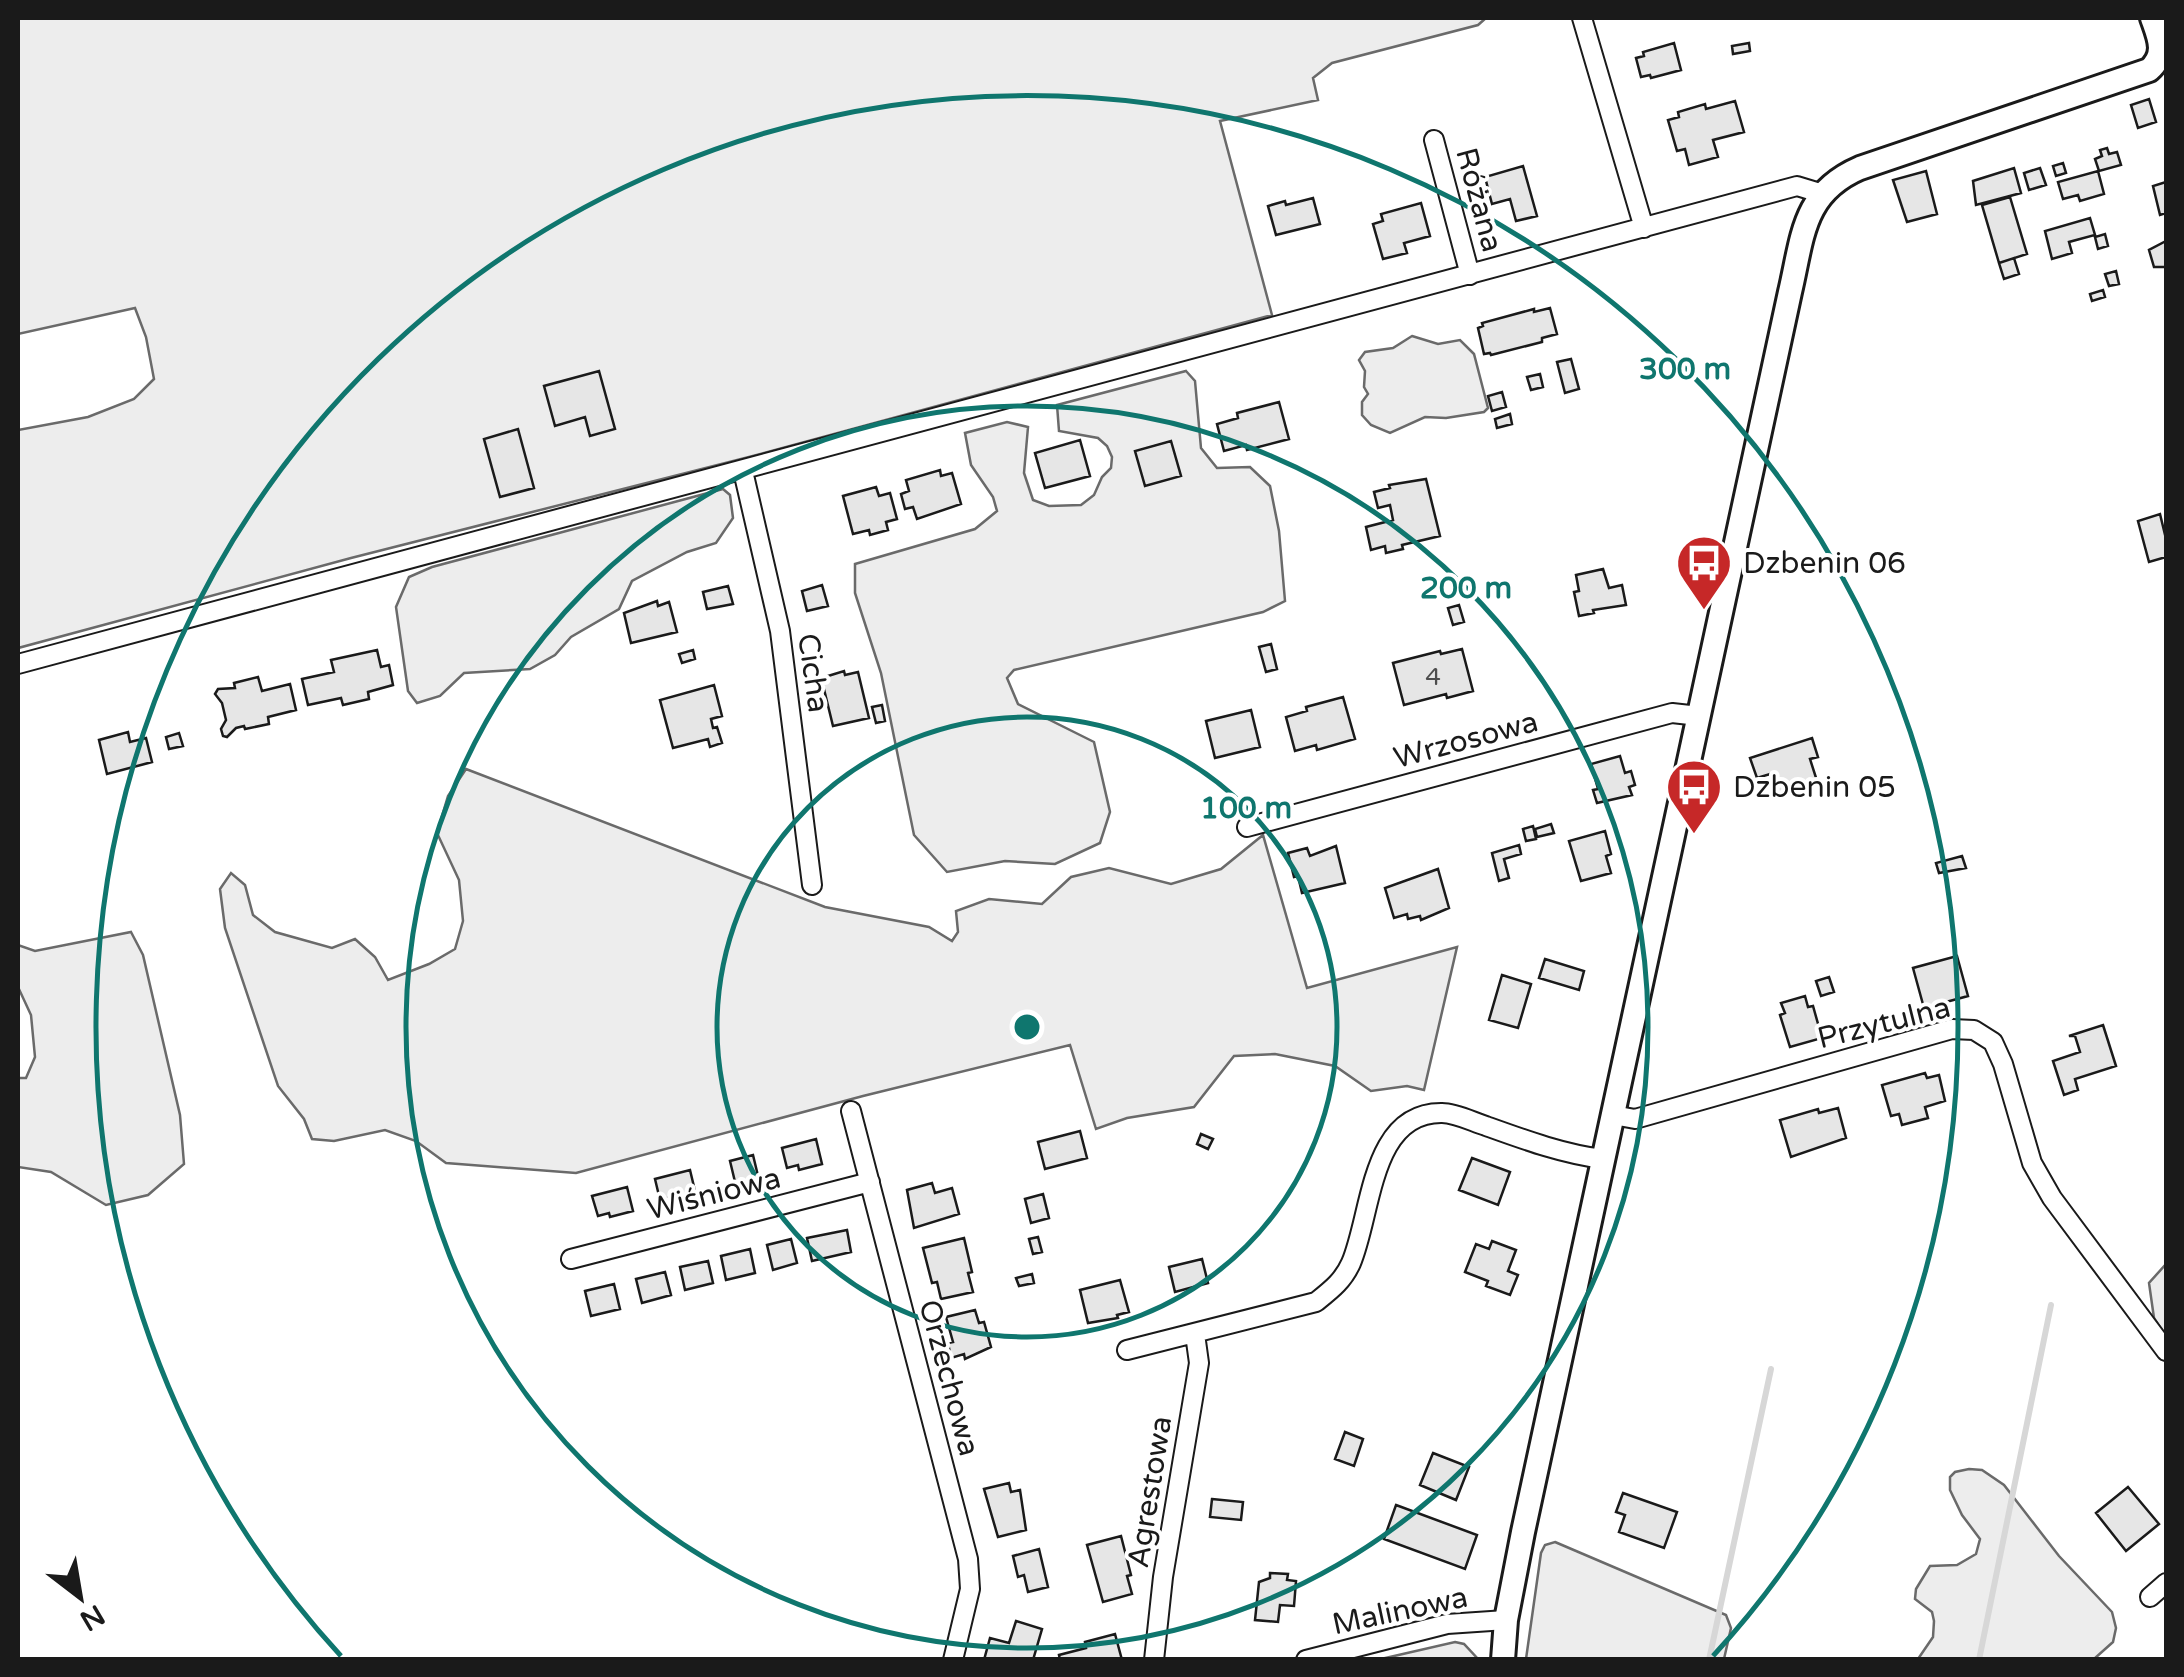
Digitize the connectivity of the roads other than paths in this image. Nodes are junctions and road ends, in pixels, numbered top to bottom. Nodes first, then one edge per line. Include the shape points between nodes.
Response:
1 (1582, 18) edge
2 (2152, 18) edge
3 (2162, 66) edge
4 (1434, 140) dead end
5 (1820, 193) junction
6 (1644, 228) junction
7 (1470, 275) junction
8 (743, 470) junction
9 (18, 664) edge
10 (1699, 716) junction
11 (1247, 827) dead end
12 (812, 885) dead end
13 (852, 1110) dead end
14 (1613, 1115) junction
15 (1604, 1159) junction
16 (870, 1182) junction
17 (571, 1259) dead end
18 (1195, 1334) junction
19 (1127, 1350) dead end
20 (2166, 1352) edge
21 (2166, 1583) edge
22 (2150, 1597) dead end
23 (1506, 1620) junction
24 (953, 1660) edge
25 (1154, 1660) edge
26 (1306, 1660) edge
27 (1503, 1660) edge

1 - 6 street
2 - 3 street
3 - 5 street via 1860,168
4 - 7 street, Różana
5 - 6 street via 1797,186
5 - 10 street via 1800,253
6 - 7 street
7 - 8 street
8 - 9 street
8 - 12 street, Cicha via 780,630
10 - 11 street, Wrzosowa via 1672,713
10 - 14 street
13 - 16 street, Orzechowa
14 - 15 street
14 - 20 street, Przytulna via 1634,1119 1952,1028 1974,1030 1993,1042 2032,1163 2052,1198
15 - 18 street via 1571,1155 1445,1113 1417,1116 1395,1132 1382,1158 1338,1285 1316,1302
15 - 23 street
16 - 17 street, Wiśniowa
16 - 24 street, Orzechowa via 968,1558 970,1588
18 - 19 street
18 - 25 street, Agrestowa via 1199,1363
21 - 22 street
23 - 26 street, Malinowa via 1448,1624
23 - 27 street

